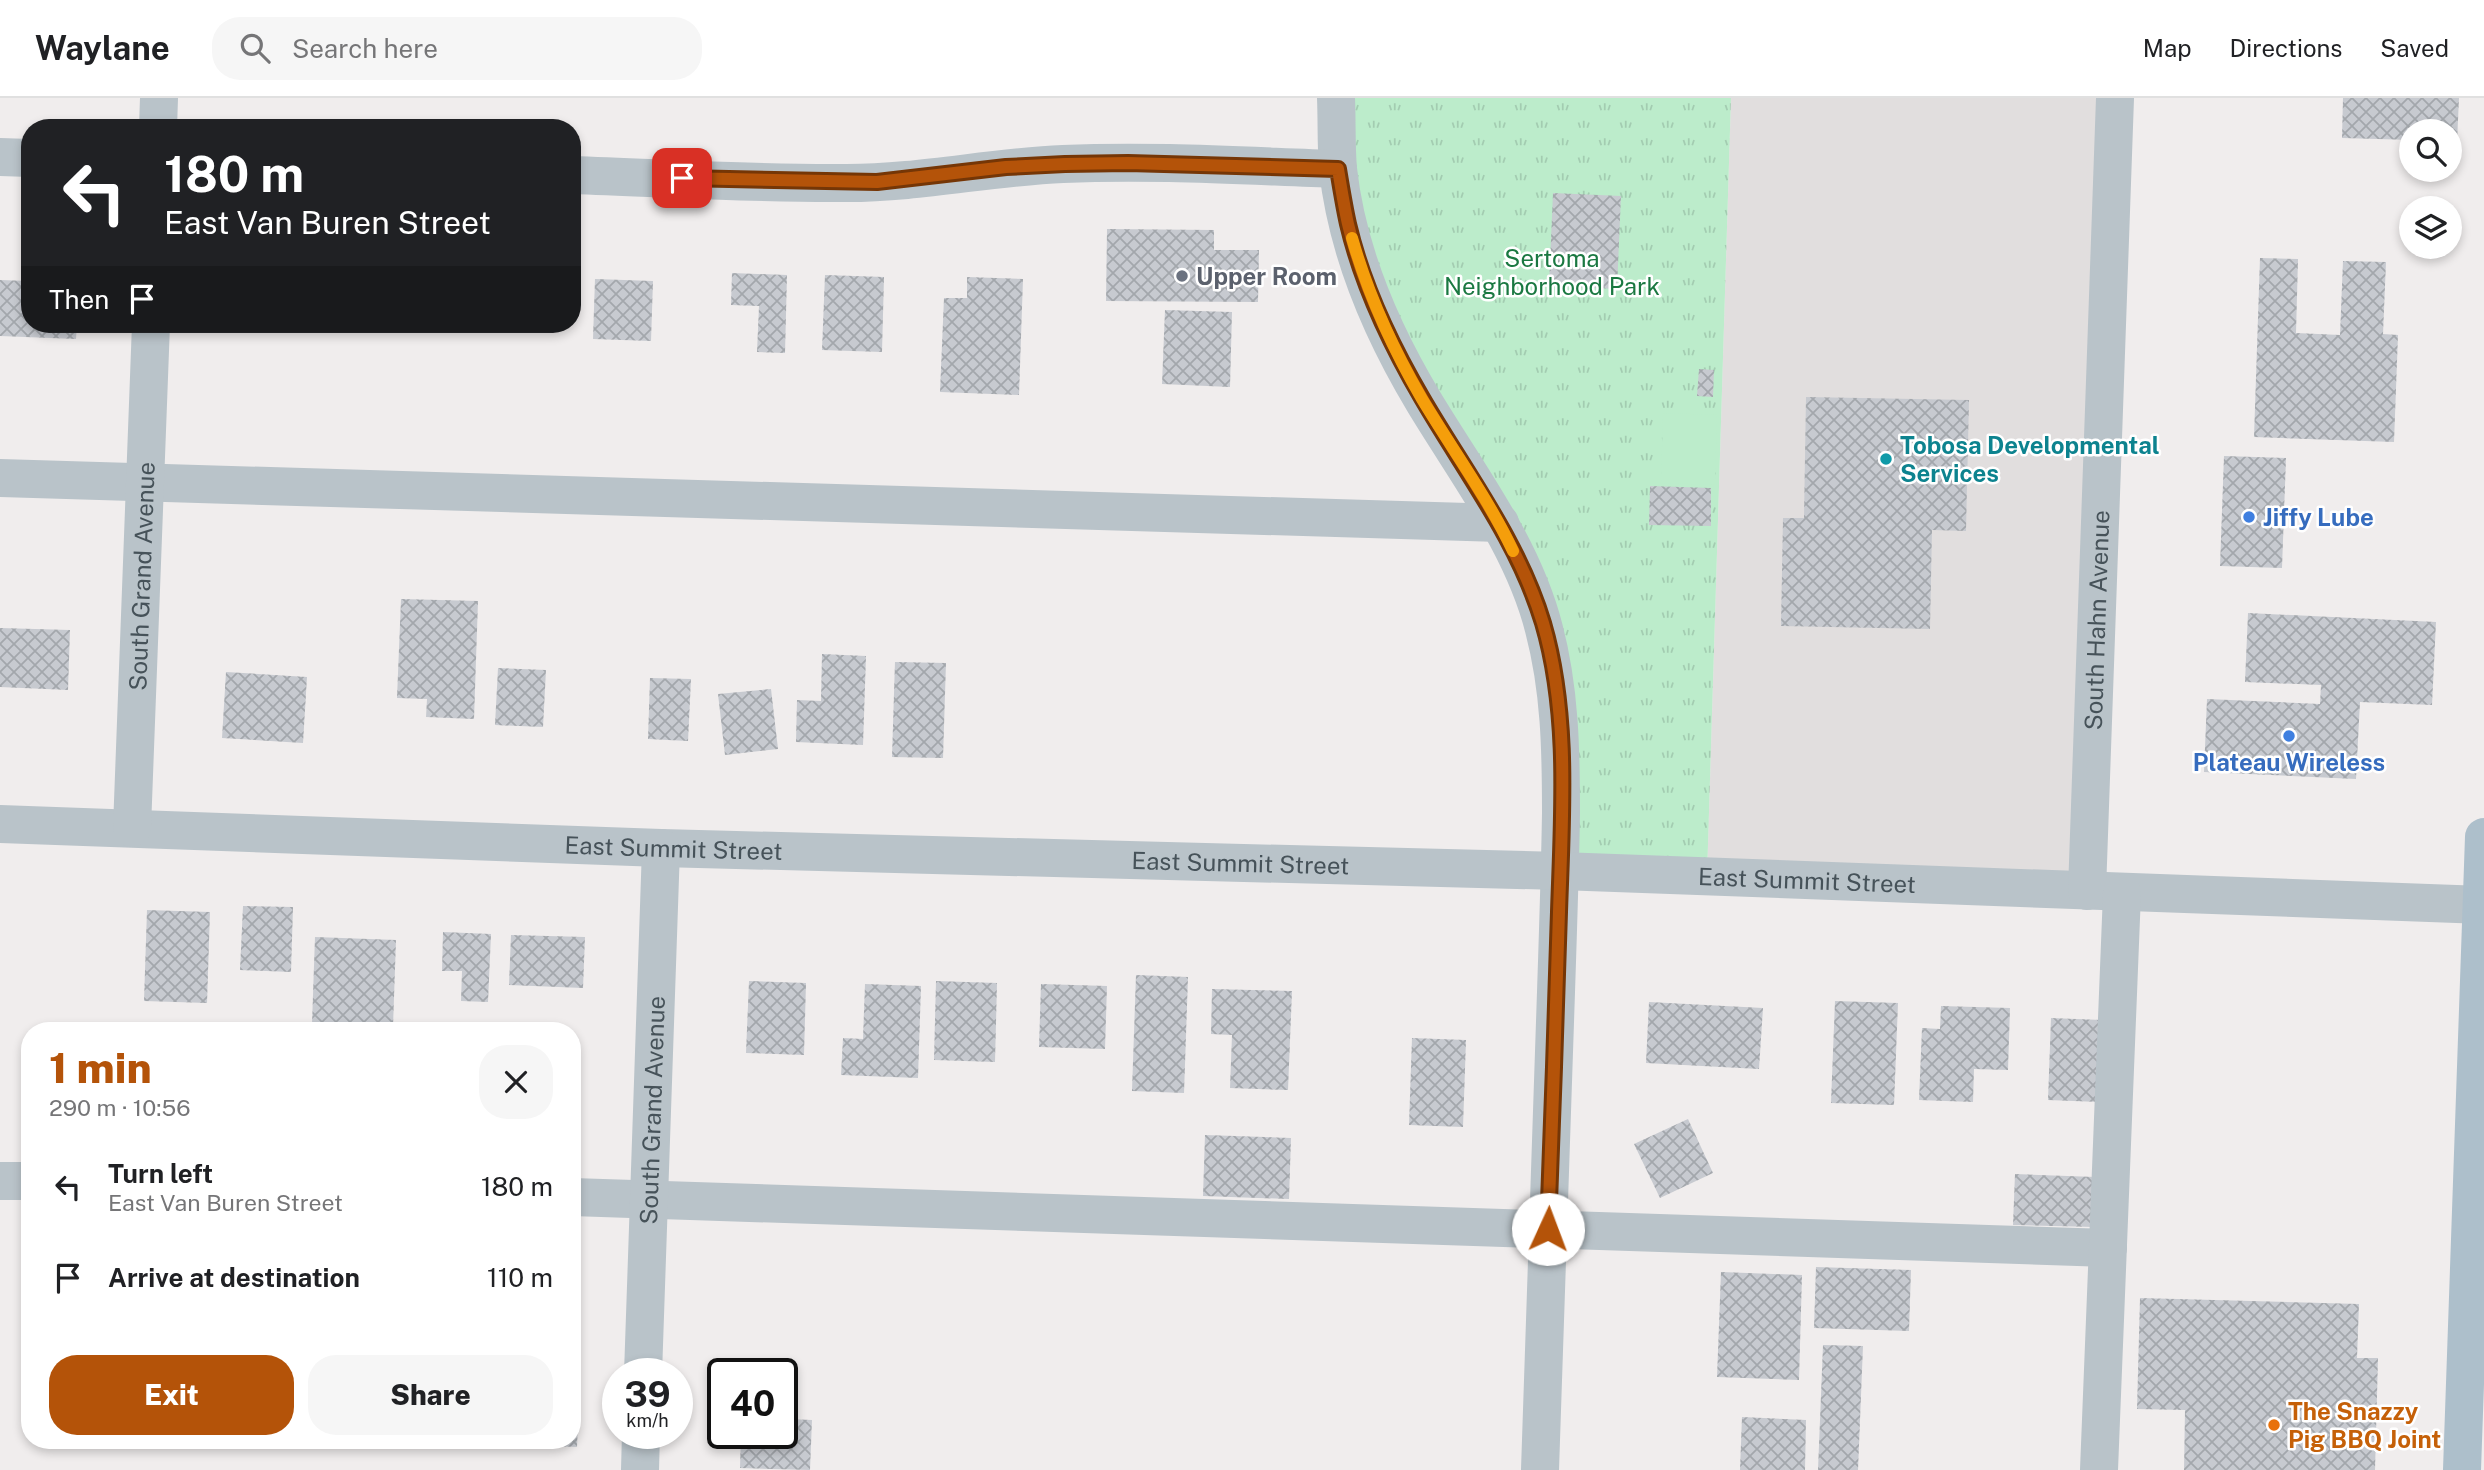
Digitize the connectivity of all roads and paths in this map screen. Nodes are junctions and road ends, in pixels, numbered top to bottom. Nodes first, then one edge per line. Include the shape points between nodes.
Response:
1 (159, 98) edge
2 (1336, 98) edge
3 (2115, 98) edge
4 (158, 119) edge
5 (0, 157) edge
6 (21, 158) edge
7 (1338, 169) junction
8 (581, 175) edge
9 (150, 333) edge
10 (0, 478) edge
11 (144, 482) junction
12 (1500, 523) junction
13 (0, 824) edge
14 (132, 828) junction
15 (2484, 837) edge
16 (661, 848) junction
17 (1560, 871) junction
18 (2105, 892) junction
19 (2483, 904) edge
20 (0, 1181) edge
21 (21, 1181) edge
22 (581, 1197) edge
23 (649, 1199) junction
24 (1548, 1229) junction
25 (2108, 1248) junction
26 (644, 1358) edge
27 (641, 1449) edge
28 (640, 1470) edge
29 (1540, 1470) edge
30 (2099, 1470) edge
31 (2462, 1470) edge

1 - 4 street
2 - 7 street
3 - 18 street, South Hahn Avenue
5 - 6 street
7 - 8 street via 1065,164 847,183
7 - 12 street via 1352,237 1383,323 1422,398
9 - 11 street, South Grand Avenue
10 - 11 street
11 - 12 street
11 - 14 street, South Grand Avenue
12 - 17 street via 1543,623 1553,667 1561,766
13 - 14 street, East Summit Street
14 - 16 street, East Summit Street
15 - 19 main road
16 - 17 street, East Summit Street
16 - 23 street, South Grand Avenue
17 - 18 street, East Summit Street
17 - 24 street
18 - 19 street, East Summit Street
18 - 25 street, South Hahn Avenue
19 - 31 main road
20 - 21 street
22 - 23 street
23 - 24 street
23 - 26 street, South Grand Avenue
24 - 25 street
24 - 29 street
25 - 30 street, South Hahn Avenue
27 - 28 street

